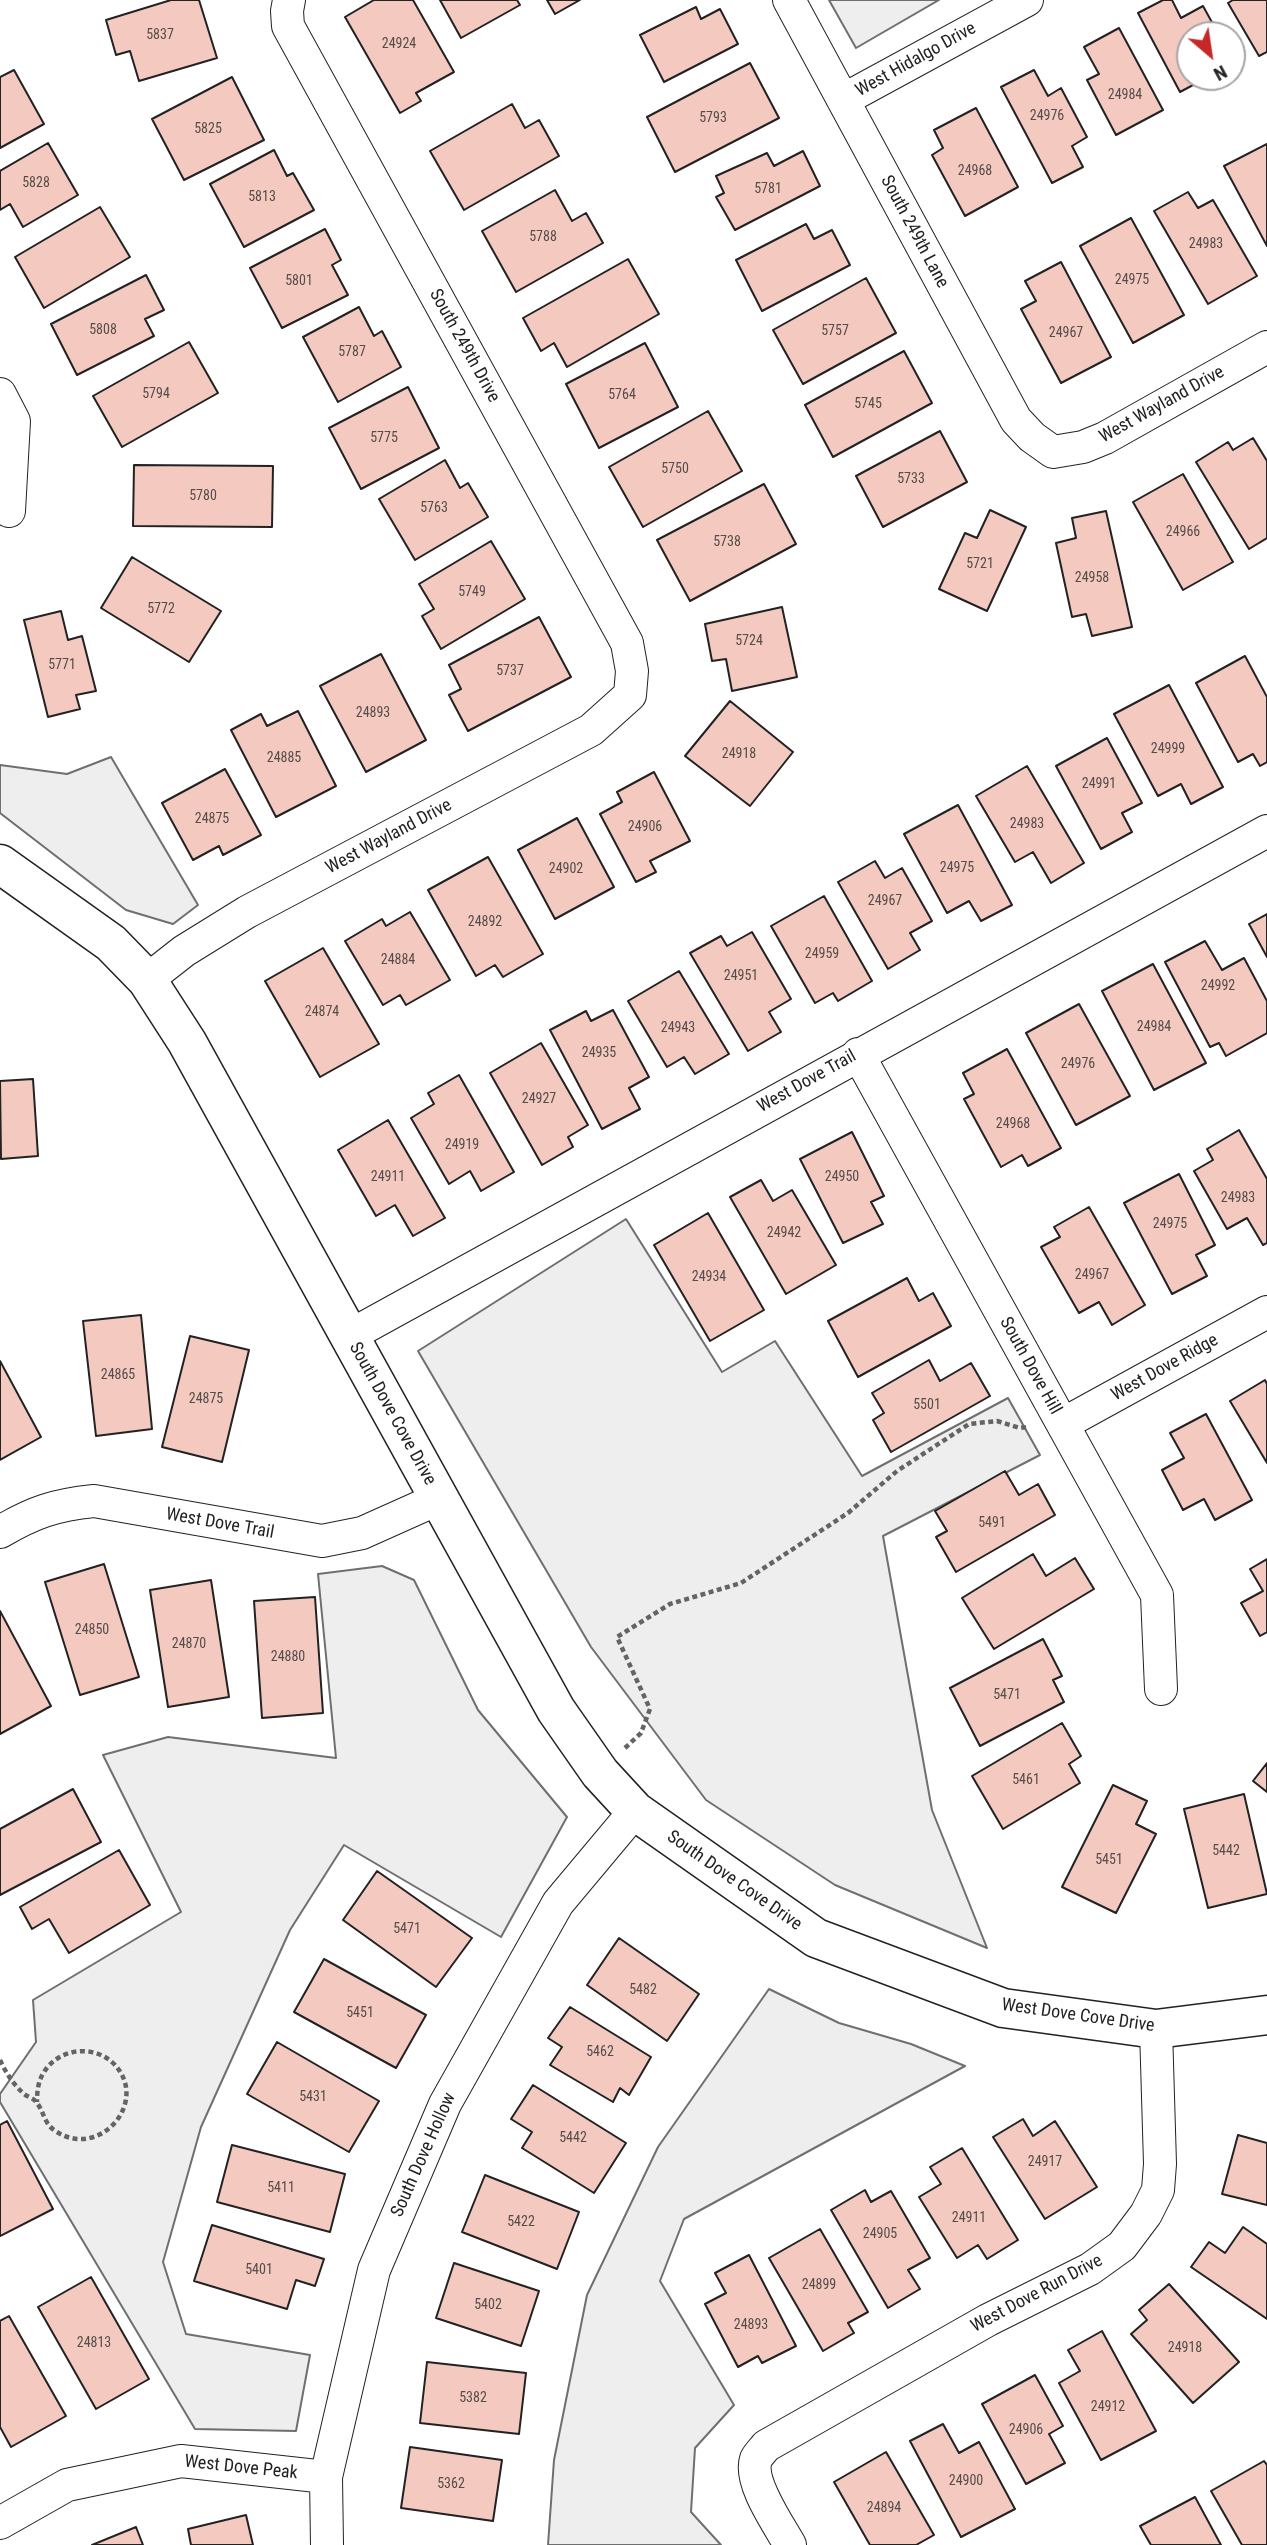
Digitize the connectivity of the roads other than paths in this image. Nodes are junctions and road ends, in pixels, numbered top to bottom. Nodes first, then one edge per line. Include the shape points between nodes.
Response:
1 (289, 0) edge
2 (789, 0) edge
3 (1027, 0) edge
4 (843, 100) junction
5 (1267, 347) edge
6 (0, 394) edge
7 (1053, 452) joint
8 (9, 511) dead end
9 (630, 695) joint
10 (1267, 831) edge
11 (0, 864) edge
12 (147, 980) junction
13 (858, 1054) junction
14 (1267, 1312) edge
15 (349, 1336) junction
16 (1063, 1424) junction
17 (439, 1499) junction
18 (0, 1532) edge
19 (1161, 1689) dead end
20 (635, 1811) junction
21 (816, 1938) joint
22 (1267, 2015) edge
23 (1156, 2029) junction
24 (326, 2477) junction
25 (0, 2523) edge
26 (327, 2545) edge
27 (790, 2545) edge

1 - 9 street, South 249th Drive via 288,26 627,643
2 - 4 street, South 249th Lane
3 - 4 street, West Hidalgo Drive
4 - 7 street, South 249th Lane via 1016,420
5 - 7 street, West Wayland Drive via 1105,438
6 - 8 street via 14,421
9 - 12 street, West Wayland Drive via 591,730 247,912
10 - 13 street, West Dove Trail
11 - 12 street, South Dove Cove Drive via 111,943
12 - 15 street, South Dove Cove Drive via 187,1042
13 - 15 street, West Dove Trail
13 - 16 street, South Dove Hill
14 - 16 street, West Dove Ridge
15 - 17 street, South Dove Cove Drive
16 - 19 street, South Dove Hill via 1157,1595
17 - 18 street, West Dove Trail via 362,1534 322,1541 94,1501 29,1515
17 - 20 street, South Dove Cove Drive via 556,1710 600,1773
20 - 21 street, South Dove Cove Drive
20 - 24 street, South Dove Hollow via 558,1903 445,2104 374,2270
21 - 23 street, West Dove Cove Drive via 1003,2008
22 - 23 street, West Dove Cove Drive
23 - 27 street, West Dove Run Drive via 1160,2164 1158,2190 1146,2214 1122,2246 1090,2269 988,2320 766,2446 756,2459 754,2474
24 - 25 street, West Dove Peak via 181,2461 67,2485
24 - 26 street, South Dove Hollow

